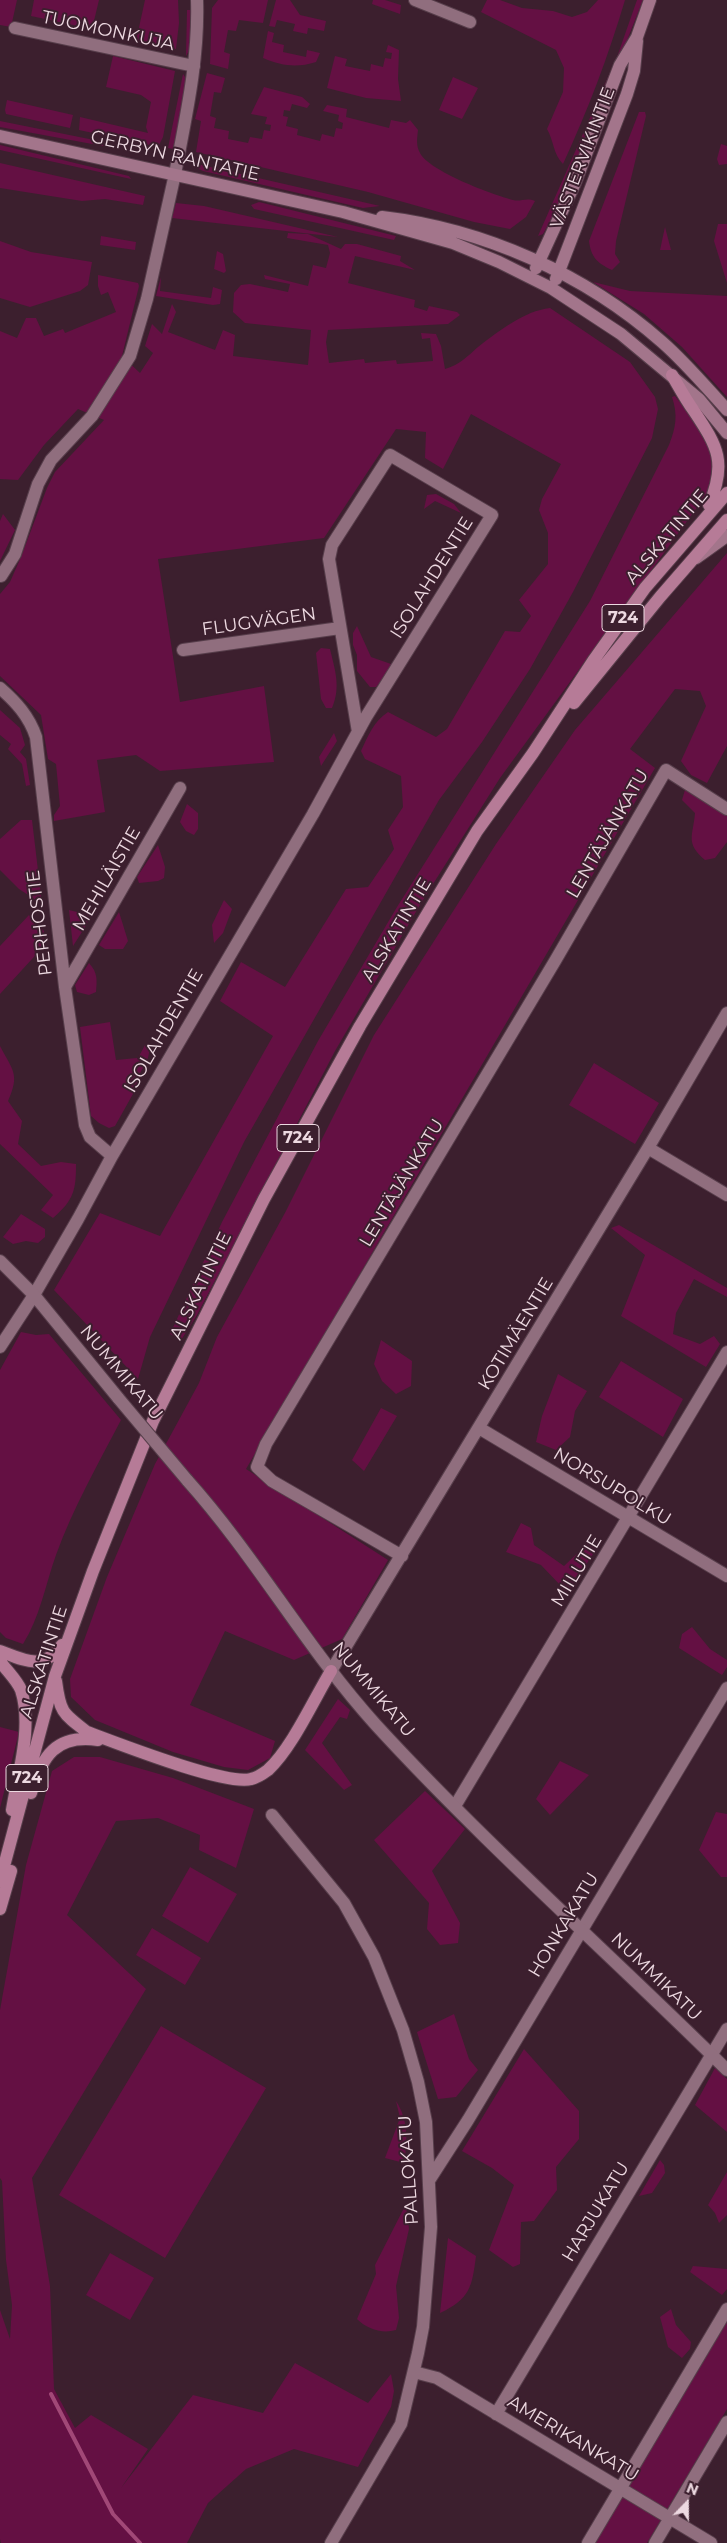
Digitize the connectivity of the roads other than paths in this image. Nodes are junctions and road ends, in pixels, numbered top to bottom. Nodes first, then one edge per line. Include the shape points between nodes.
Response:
1 (197, 0) edge
2 (414, 0) edge
3 (650, 0) edge
4 (470, 22) dead end
5 (15, 28) dead end
6 (637, 37) junction
7 (194, 66) junction
8 (0, 136) edge
9 (175, 174) junction
10 (342, 212) junction
11 (539, 262) junction
12 (559, 272) junction
13 (531, 277) junction
14 (551, 288) junction
15 (672, 375) junction
16 (727, 410) edge
17 (727, 433) edge
18 (727, 493) edge
19 (727, 520) edge
20 (690, 536) junction
21 (727, 536) edge
22 (694, 559) junction
23 (2, 576) dead end
24 (340, 628) junction
25 (183, 650) dead end
26 (0, 688) edge
27 (358, 732) junction
28 (533, 753) junction
29 (180, 788) dead end
30 (727, 809) edge
31 (65, 987) junction
32 (727, 1013) edge
33 (648, 1148) junction
34 (112, 1156) junction
35 (727, 1195) edge
36 (0, 1261) edge
37 (34, 1296) junction
38 (0, 1347) edge
39 (727, 1352) edge
40 (479, 1428) junction
41 (630, 1518) junction
42 (402, 1556) junction
43 (727, 1576) edge
44 (69, 1635) junction
45 (0, 1652) edge
46 (0, 1661) edge
47 (331, 1671) junction
48 (55, 1676) junction
49 (727, 1688) edge
50 (115, 1742) junction
51 (455, 1806) junction
52 (272, 1815) dead end
53 (0, 1880) edge
54 (0, 1909) edge
55 (582, 1930) junction
56 (727, 2029) edge
57 (711, 2054) junction
58 (727, 2070) edge
59 (430, 2179) junction
60 (727, 2309) edge
61 (414, 2372) junction
62 (496, 2414) junction
63 (727, 2422) edge
64 (620, 2489) junction
65 (670, 2518) junction
66 (331, 2543) edge
67 (588, 2543) edge
68 (655, 2543) edge
69 (711, 2543) edge

1 - 7 street
2 - 4 street
3 - 6 main road, VÄSTERVIKINTIE
5 - 7 street, TUOMONKUJA
6 - 11 main road, VÄSTERVIKINTIE via 620,65 575,184
6 - 12 main road, VÄSTERVIKINTIE via 634,71 627,94
7 - 9 street
8 - 9 main road, GERBYN RANTATIE
9 - 10 main road, GERBYN RANTATIE
9 - 23 street via 147,299 130,356 92,416 51,460 38,484 15,554
10 - 11 main road, GERBYN RANTATIE via 413,221 455,231
10 - 13 main road, GERBYN RANTATIE via 452,244
11 - 12 main road, GERBYN RANTATIE
11 - 13 main road, VÄSTERVIKINTIE
12 - 14 main road, VÄSTERVIKINTIE
12 - 16 main road, GERBYN RANTATIE via 620,309 662,342
13 - 14 main road, GERBYN RANTATIE
14 - 15 main road, GERBYN RANTATIE via 621,334
15 - 17 main road, GERBYN RANTATIE via 699,399
15 - 20 main road via 709,431 720,454 722,477
18 - 20 main road, ALSKATINTIE / 724
19 - 22 main road, ALSKATINTIE / 724
20 - 28 main road, ALSKATINTIE / 724 via 645,588
21 - 22 main road
22 - 28 main road, ALSKATINTIE / 724
24 - 25 street, FLUGVÄGEN
24 - 27 street, ISOLAHDENTIE
24 - 27 street, ISOLAHDENTIE via 329,559 332,546 390,455 492,514
26 - 31 street, PERHOSTIE via 20,706 36,737
27 - 34 street, ISOLAHDENTIE
28 - 44 main road, ALSKATINTIE / 724 via 477,831 360,1026 264,1199 153,1421
29 - 31 street, MEHILÄISTIE
30 - 42 street, LENTÄJÄNKATU via 666,770 266,1444 257,1467 272,1481
31 - 34 street, PERHOSTIE via 85,1125 90,1137
32 - 33 street, KOTIMÄENTIE
33 - 35 street
33 - 40 street, KOTIMÄENTIE
34 - 37 street, ISOLAHDENTIE
36 - 37 street, NUMMIKATU
37 - 38 street, ISOLAHDENTIE
37 - 47 street, NUMMIKATU, bridge via 230,1530
39 - 41 street, MIILUTIE
40 - 41 street, NORSUPOLKU
40 - 42 street, KOTIMÄENTIE
41 - 43 street, NORSUPOLKU
41 - 51 street, MIILUTIE
42 - 47 street, KOTIMÄENTIE
44 - 45 main road via 54,1656 44,1661 29,1662
44 - 48 main road, ALSKATINTIE / 724
46 - 53 main road via 20,1687 24,1703 24,1732
47 - 50 main road via 283,1753 267,1771 251,1780 206,1773
47 - 51 street, NUMMIKATU via 376,1725
48 - 50 main road via 59,1706 71,1720 87,1732
48 - 53 main road, ALSKATINTIE / 724
49 - 55 street, HONKAKATU
50 - 54 main road via 89,1738 72,1740 56,1745 48,1755 32,1790
51 - 55 street, NUMMIKATU
52 - 59 street, PALLOKATU via 344,1903 374,1957 400,2022 418,2082 426,2122
55 - 57 street, NUMMIKATU
55 - 59 street, HONKAKATU
56 - 57 street, HARJUKATU
57 - 58 street, NUMMIKATU
57 - 62 street, HARJUKATU
59 - 61 street, PALLOKATU via 428,2273 423,2327
60 - 64 street
61 - 62 street, AMERIKANKATU via 437,2378
61 - 66 street, PALLOKATU via 401,2424
62 - 64 street, AMERIKANKATU
63 - 65 street
64 - 65 street, AMERIKANKATU
64 - 67 street
65 - 68 street
65 - 69 street, AMERIKANKATU

